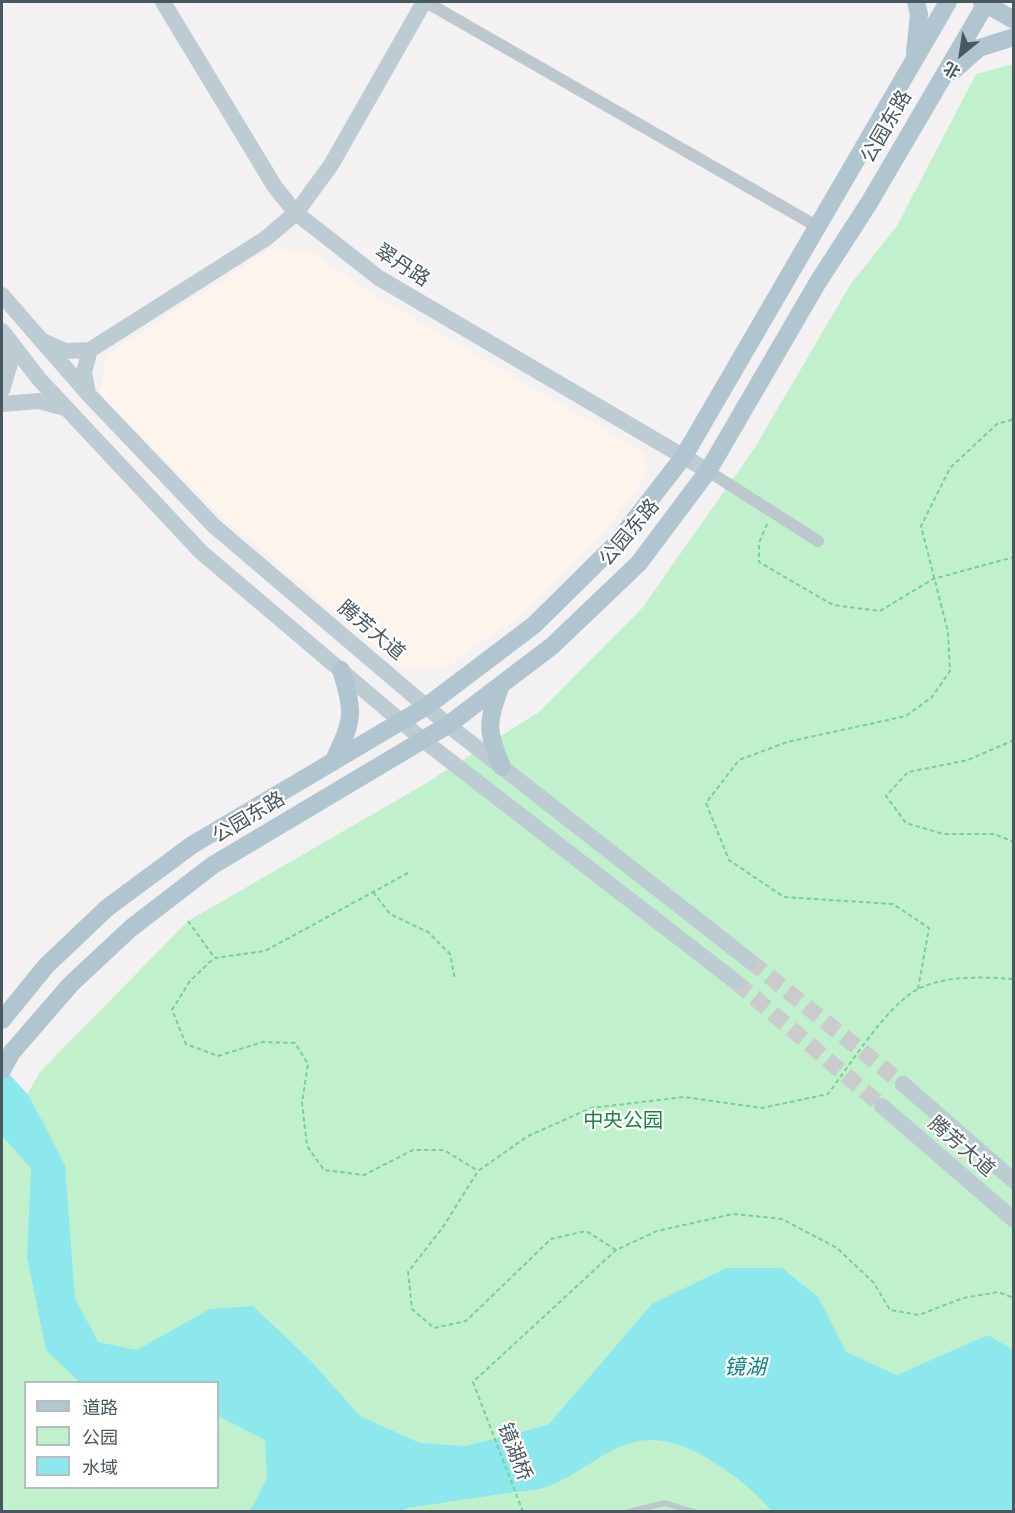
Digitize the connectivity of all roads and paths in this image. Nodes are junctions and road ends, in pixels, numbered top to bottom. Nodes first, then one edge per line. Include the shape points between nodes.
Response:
1 (163, 2) edge
2 (425, 2) edge
3 (916, 2) edge
4 (948, 2) edge
5 (985, 2) edge
6 (1014, 20) edge
7 (1014, 38) edge
8 (915, 62) junction
9 (938, 84) junction
10 (296, 213) junction
11 (818, 227) junction
12 (2, 295) edge
13 (5, 335) edge
14 (37, 338) junction
15 (90, 351) junction
16 (2, 390) edge
17 (89, 395) junction
18 (2, 404) edge
19 (66, 408) junction
20 (1014, 419) edge
21 (684, 456) junction
22 (708, 471) junction
23 (768, 523) dead end
24 (818, 541) dead end
25 (1014, 557) edge
26 (933, 579) junction
27 (341, 670) junction
28 (501, 685) junction
29 (427, 706) junction
30 (403, 722) junction
31 (448, 725) junction
32 (423, 740) junction
33 (1014, 740) edge
34 (333, 762) junction
35 (502, 767) junction
36 (1014, 842) edge
37 (408, 873) dead end
38 (373, 892) junction
39 (188, 921) dead end
40 (214, 958) junction
41 (750, 961) tunnel mouth
42 (1014, 979) edge
43 (455, 980) dead end
44 (736, 982) tunnel mouth
45 (918, 989) junction
46 (2, 1020) edge
47 (2, 1070) edge
48 (903, 1084) tunnel mouth
49 (882, 1106) tunnel mouth
50 (478, 1171) junction
51 (1014, 1181) edge
52 (1014, 1220) edge
53 (616, 1250) junction
54 (1014, 1298) edge
55 (523, 1512) edge
56 (629, 1512) edge
57 (694, 1512) edge

1 - 10 main road, 翠丹路 via 275,187
2 - 10 main road via 331,165
2 - 11 street
3 - 8 main road via 919,14
4 - 8 main road, 公园东路
5 - 6 main road
5 - 9 main road, 公园东路
7 - 9 main road via 979,48
8 - 11 main road, 公园东路
9 - 22 main road, 公园东路
10 - 15 main road via 265,239
10 - 21 main road, 翠丹路 via 379,278
11 - 21 main road, 公园东路
12 - 14 main road, 腾芳大道
13 - 16 main road via 10,364
13 - 19 main road
14 - 15 main road via 66,351
14 - 17 main road, 腾芳大道
15 - 17 main road via 84,372
17 - 29 main road, 腾芳大道 via 214,526
18 - 19 main road via 39,400
19 - 27 main road via 201,552
20 - 26 path via 997,424 950,468 921,526
21 - 22 main road, 翠丹路
21 - 29 main road, 公园东路 via 615,545 534,625
22 - 24 street
22 - 28 main road, 公园东路 via 639,563 552,646
23 - 26 path via 759,543 759,562 833,605 880,611
25 - 26 path
26 - 45 path via 948,632 950,671 932,697 906,716 787,742 740,760 706,803 729,860 784,897 893,904 929,928
27 - 30 main road
27 - 34 main road via 352,704 350,726
28 - 31 main road, 公园东路
28 - 35 main road via 490,717 489,737
29 - 30 main road, 公园东路
29 - 31 main road, 腾芳大道
30 - 32 main road
30 - 34 main road, 公园东路
31 - 32 main road, 公园东路
31 - 35 main road, 腾芳大道
32 - 44 main road
32 - 47 main road, 公园东路 via 213,866 131,928 71,984 12,1052
33 - 36 path via 968,760 908,772 886,796 906,823 943,834 994,834
34 - 46 main road, 公园东路 via 192,845 107,908 46,966
35 - 41 main road, 腾芳大道
37 - 38 path
38 - 40 path via 265,951
38 - 43 path via 390,914 428,932 450,954
39 - 40 path
40 - 50 path via 190,981 172,1010 186,1044 218,1056 262,1042 295,1043 308,1064 302,1103 307,1146 324,1170 364,1175 413,1150 444,1150
42 - 45 path via 958,978
45 - 50 path via 889,1014 828,1094 762,1108 684,1097 591,1108 528,1136
48 - 51 main road, 腾芳大道
49 - 52 main road, 腾芳大道
50 - 53 path via 443,1227 408,1272 412,1310 434,1328 466,1321 551,1239 586,1231
53 - 54 path via 657,1231 733,1214 782,1219 837,1248 874,1283 890,1310 919,1315 963,1298 998,1292
53 - 55 path, 镜湖桥 via 473,1382
56 - 57 lane via 665,1503

